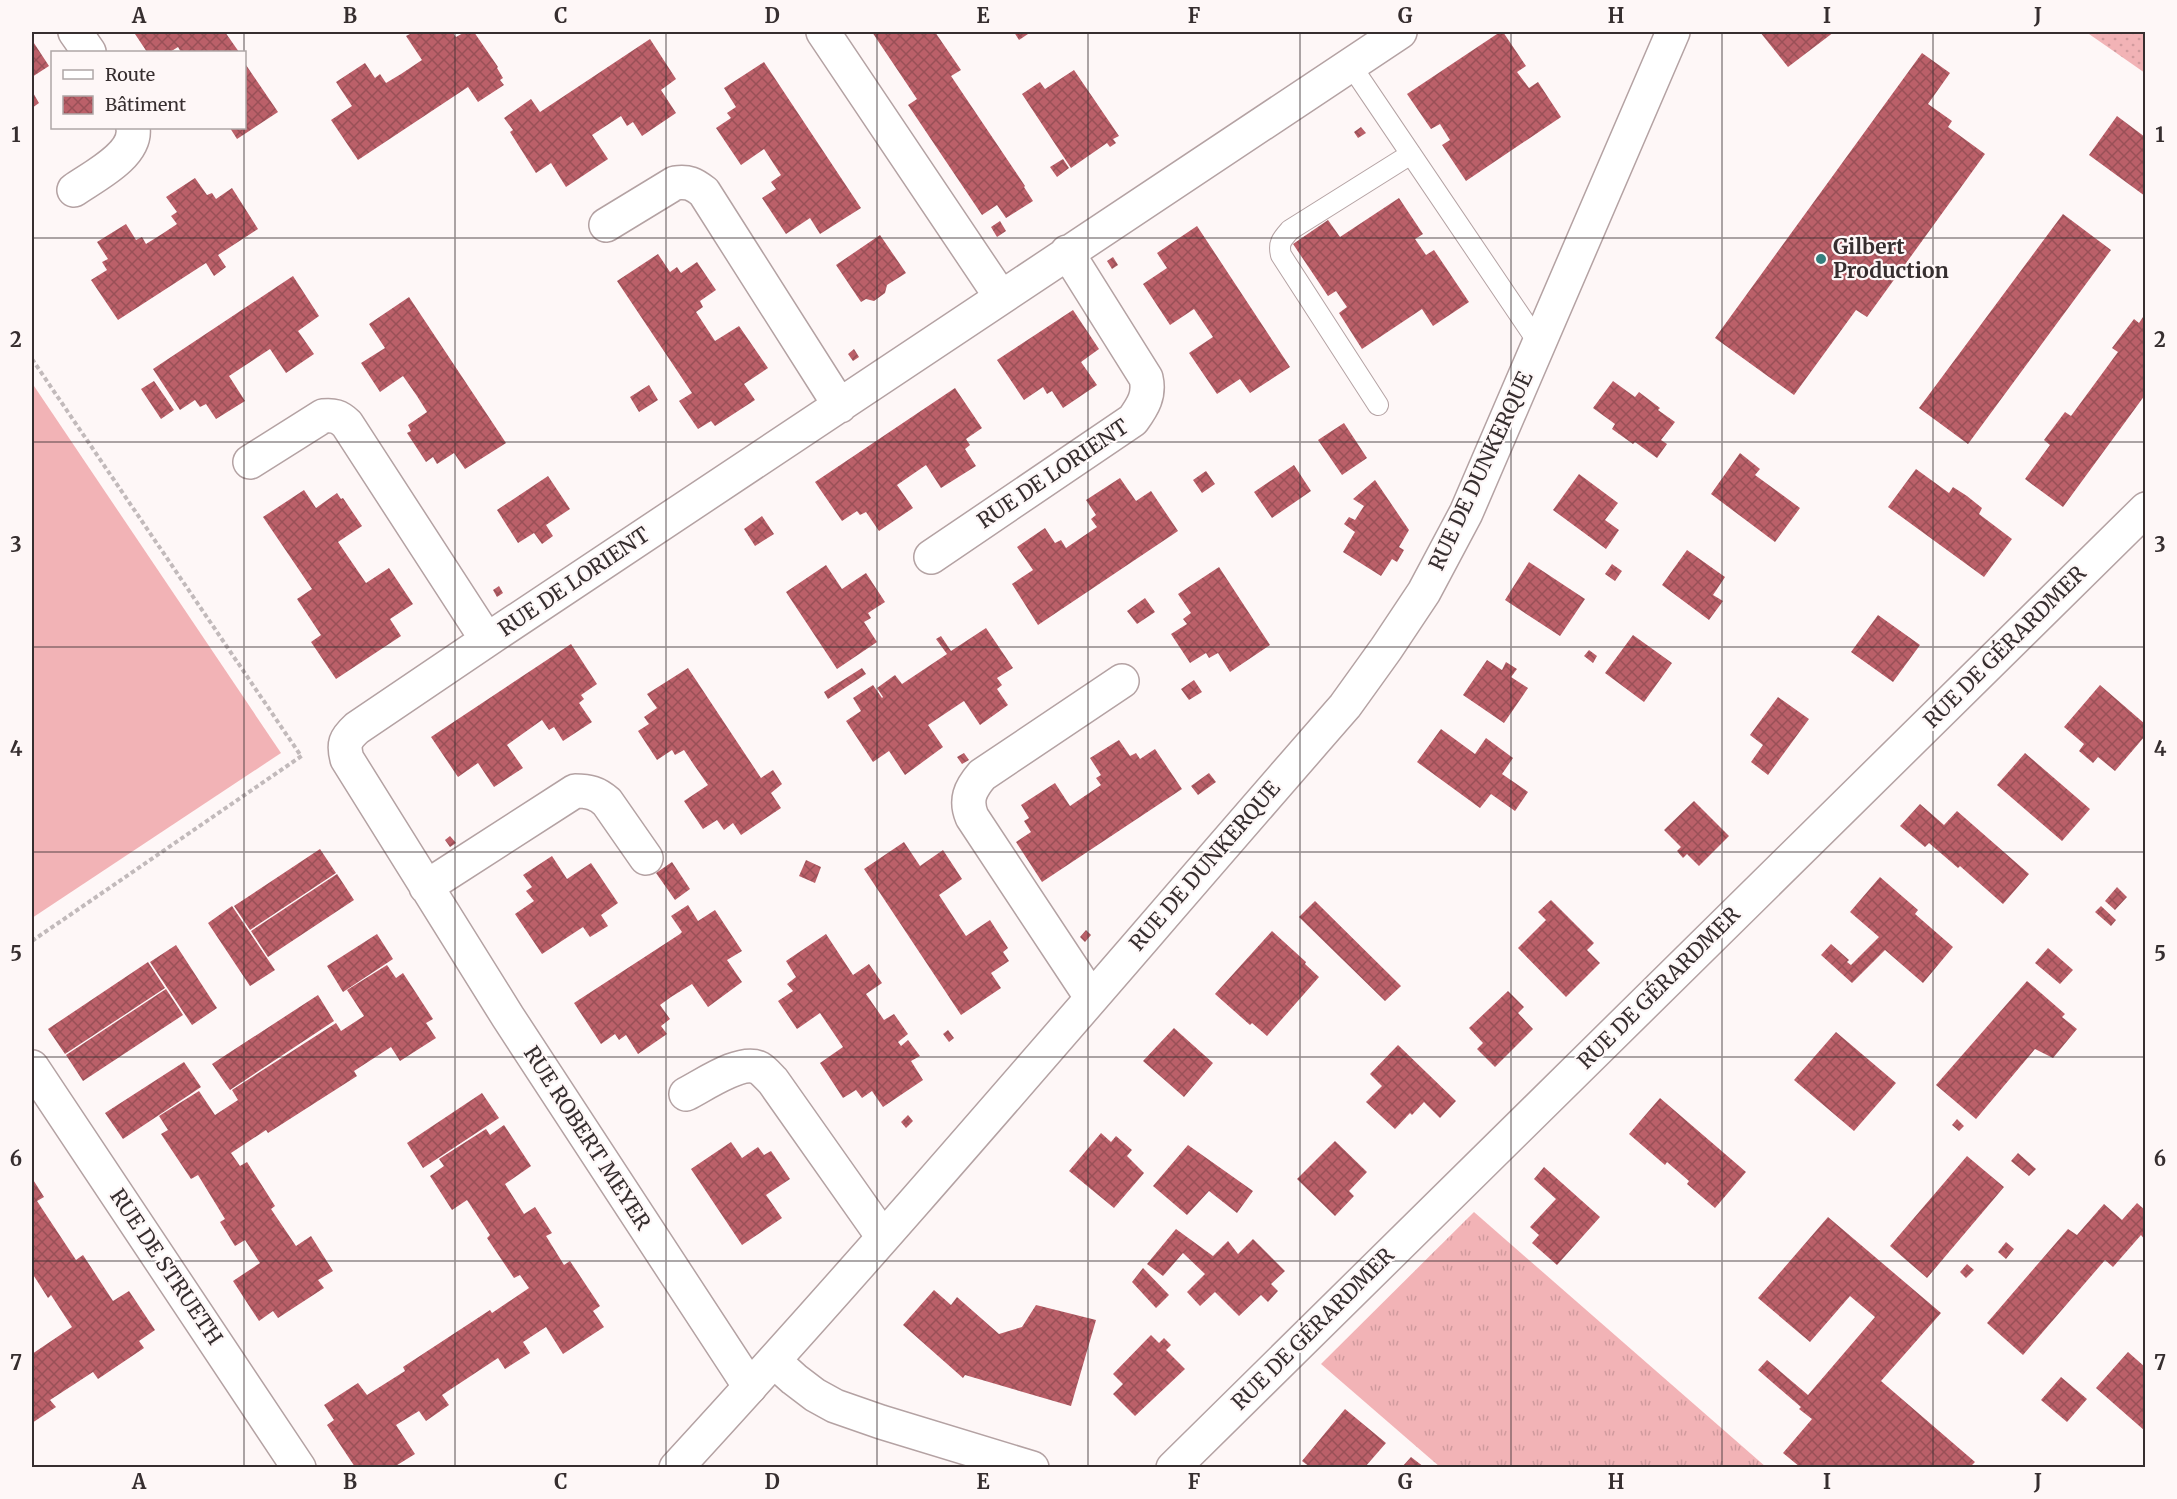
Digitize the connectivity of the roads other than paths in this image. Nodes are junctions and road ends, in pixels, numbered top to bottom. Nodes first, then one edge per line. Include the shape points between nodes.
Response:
1 (75, 32) edge
2 (823, 32) edge
3 (1400, 32) edge
4 (1673, 32) edge
5 (88, 51) edge
6 (1350, 64) junction
7 (134, 129) edge
8 (1411, 154) junction
9 (74, 190) dead end
10 (606, 225) dead end
11 (1066, 252) junction
12 (1001, 297) junction
13 (1540, 345) junction
14 (1378, 405) dead end
15 (840, 406) junction
16 (250, 462) dead end
17 (2145, 509) edge
18 (931, 557) dead end
19 (487, 640) junction
20 (1122, 681) dead end
21 (344, 747) joint
22 (646, 858) dead end
23 (426, 887) junction
24 (1091, 997) junction
25 (32, 1067) edge
26 (686, 1094) dead end
27 (883, 1238) junction
28 (774, 1361) junction
29 (741, 1397) junction
30 (299, 1467) edge
31 (676, 1467) edge
32 (1032, 1467) edge
33 (1173, 1467) edge

1 - 5 street
2 - 12 street
3 - 6 street, RUE DE LORIENT
4 - 13 street, RUE DE DUNKERQUE
6 - 8 lane
6 - 11 street, RUE DE LORIENT
7 - 9 street via 132,144 121,157
8 - 13 lane
8 - 14 lane via 1290,230 1279,246 1281,255
10 - 15 street via 675,183 685,182 699,188
11 - 12 street, RUE DE LORIENT
11 - 18 street, RUE DE LORIENT via 1146,378 1148,388 1142,407 1133,420
12 - 15 street, RUE DE LORIENT
13 - 24 street, RUE DE DUNKERQUE via 1466,513 1424,592 1386,650 1345,706
15 - 19 street, RUE DE LORIENT
16 - 19 street, RUE DE LORIENT via 322,416 340,418
17 - 33 street, RUE DE GÉRARDMER
19 - 21 street, RUE DE LORIENT via 357,728 346,738
20 - 24 street via 982,775 973,786 968,805 972,817
21 - 23 street, RUE ROBERT MEYER via 347,759
22 - 23 street via 600,795 575,791
23 - 29 street, RUE ROBERT MEYER
24 - 27 street, RUE DE DUNKERQUE
25 - 30 street, RUE DE STRUETH
26 - 27 street via 738,1067 761,1069
27 - 28 street, RUE DE DUNKERQUE
28 - 29 street, RUE DE DUNKERQUE
28 - 32 street via 815,1395 836,1406
29 - 31 street, RUE DE DUNKERQUE

